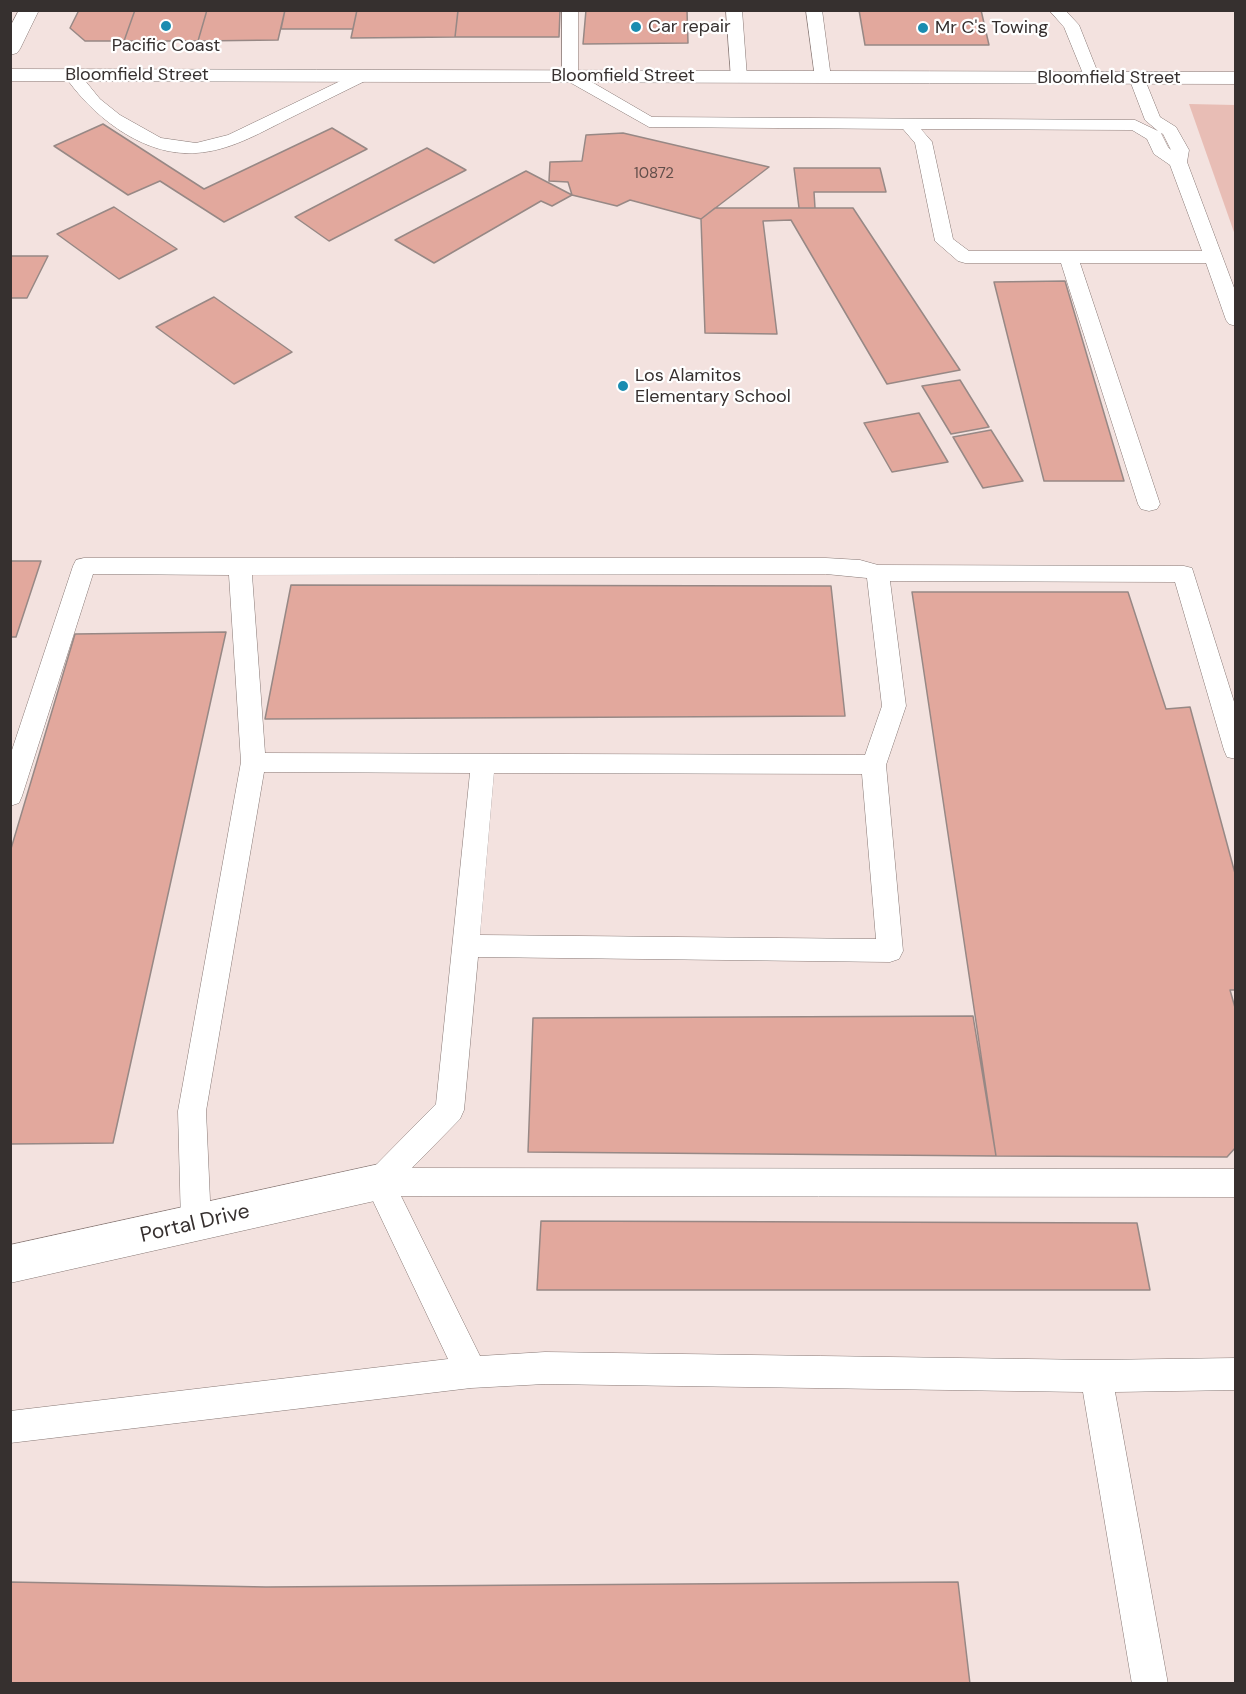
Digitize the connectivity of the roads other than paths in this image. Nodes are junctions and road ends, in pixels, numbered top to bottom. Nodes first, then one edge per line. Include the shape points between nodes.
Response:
1 (29, 10) edge
2 (570, 10) edge
3 (735, 10) edge
4 (814, 10) edge
5 (1056, 10) edge
6 (10, 49) edge
7 (10, 75) edge
8 (72, 75) junction
9 (363, 76) junction
10 (570, 76) junction
11 (739, 77) junction
12 (823, 78) junction
13 (1092, 78) junction
14 (1137, 78) junction
15 (1236, 78) edge
16 (908, 124) junction
17 (1178, 162) junction
18 (1213, 257) junction
19 (1069, 258) junction
20 (1236, 320) edge
21 (1149, 504) dead end
22 (240, 567) junction
23 (878, 573) junction
24 (1236, 750) edge
25 (253, 762) junction
26 (483, 763) junction
27 (874, 765) junction
28 (10, 796) edge
29 (466, 946) junction
30 (380, 1182) junction
31 (1236, 1183) edge
32 (196, 1223) junction
33 (10, 1264) edge
34 (471, 1372) junction
35 (1236, 1374) edge
36 (1096, 1376) junction
37 (10, 1427) edge
38 (1150, 1683) edge

1 - 6 street
2 - 10 lane
3 - 11 lane
4 - 12 lane
5 - 13 lane via 1071,25
7 - 8 street, Bloomfield Street
8 - 9 street, Bloomfield Street
8 - 9 lane via 94,103 114,119 157,143 196,148 234,139
9 - 10 street, Bloomfield Street
10 - 11 street, Bloomfield Street
10 - 16 lane via 649,122
11 - 12 street, Bloomfield Street
12 - 13 street, Bloomfield Street
13 - 14 street, Bloomfield Street
14 - 15 street, Bloomfield Street
14 - 17 lane via 1153,120 1170,131 1180,150
16 - 17 lane via 1135,125 1155,136 1160,150
16 - 19 lane via 923,142 944,241 965,257
17 - 18 lane
18 - 19 lane
18 - 20 lane
19 - 21 lane
22 - 23 lane via 826,566
22 - 25 lane
22 - 28 lane via 84,566
23 - 24 lane via 1184,574
23 - 27 lane via 894,706
25 - 26 lane
25 - 32 lane via 192,1111
26 - 27 lane
26 - 29 lane
27 - 29 lane via 890,951
29 - 30 lane via 450,1110
30 - 31 lane
30 - 32 street, Portal Drive
30 - 34 lane
32 - 33 street, Portal Drive
34 - 36 lane via 545,1368
34 - 37 lane
35 - 36 lane
36 - 38 lane

